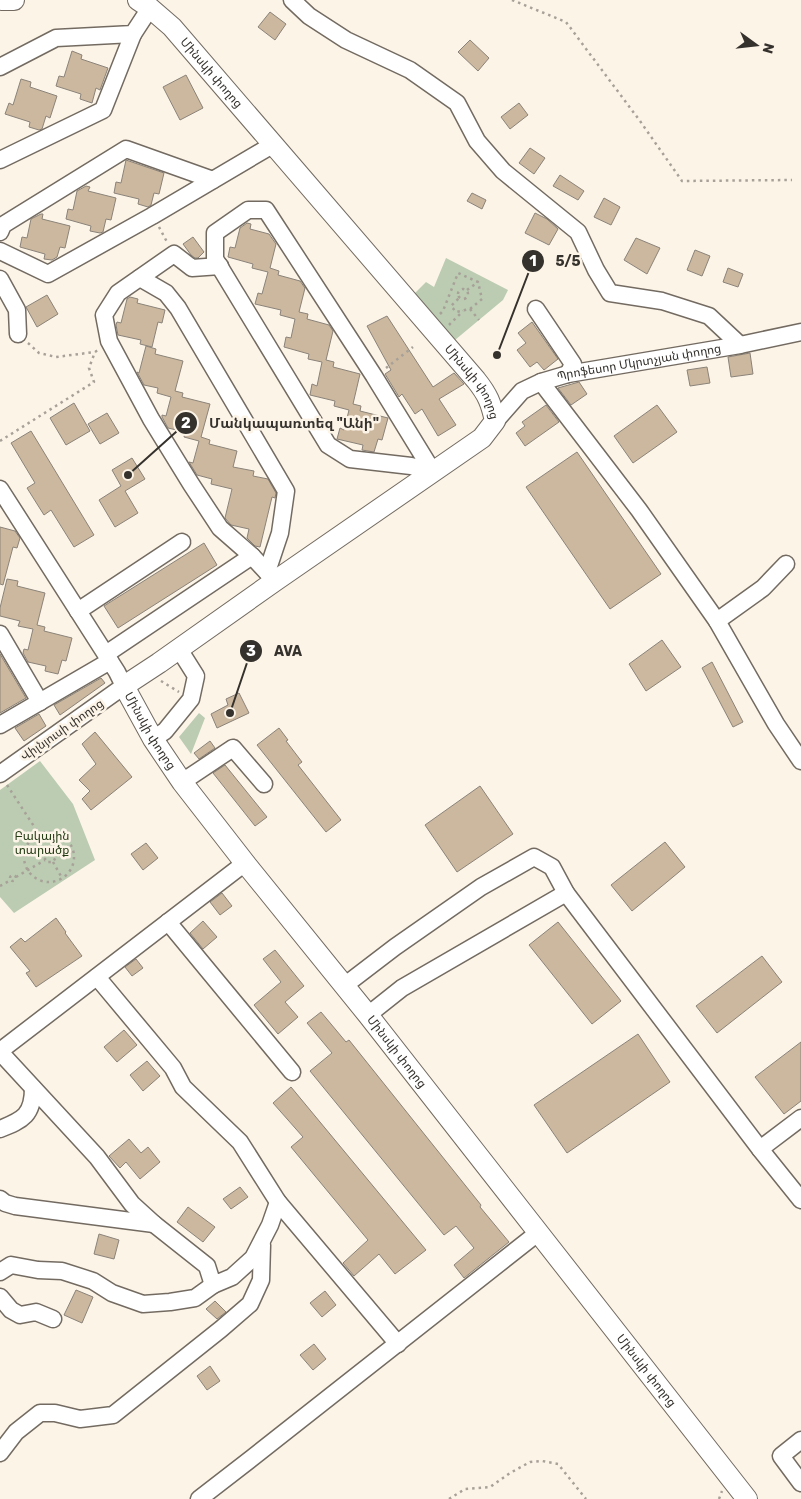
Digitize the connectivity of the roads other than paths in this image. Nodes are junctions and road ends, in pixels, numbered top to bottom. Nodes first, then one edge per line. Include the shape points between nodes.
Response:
1 (2, 0) edge
2 (14, 0) edge
3 (292, 0) edge
4 (144, 4) edge
5 (133, 34) junction
6 (0, 67) edge
7 (274, 144) junction
8 (0, 160) edge
9 (213, 180) junction
10 (0, 232) edge
11 (0, 251) edge
12 (220, 266) junction
13 (140, 278) junction
14 (0, 279) edge
15 (536, 310) dead end
16 (801, 332) edge
17 (18, 334) dead end
18 (740, 345) junction
19 (568, 374) junction
20 (541, 382) junction
21 (493, 424) junction
22 (433, 472) junction
23 (0, 489) edge
24 (182, 542) dead end
25 (252, 556) junction
26 (786, 564) dead end
27 (271, 577) junction
28 (78, 611) junction
29 (717, 622) junction
30 (0, 634) edge
31 (179, 649) junction
32 (108, 658) junction
33 (124, 686) junction
34 (40, 702) junction
35 (0, 726) edge
36 (152, 739) junction
37 (801, 761) edge
38 (0, 774) edge
39 (182, 782) junction
40 (264, 784) dead end
41 (245, 863) junction
42 (566, 893) junction
43 (168, 922) junction
44 (97, 977) junction
45 (344, 986) junction
46 (368, 1015) junction
47 (0, 1052) edge
48 (292, 1072) dead end
49 (33, 1088) junction
50 (801, 1118) edge
51 (4, 1127) edge
52 (0, 1140) edge
53 (760, 1149) junction
54 (0, 1199) edge
55 (801, 1200) edge
56 (278, 1202) junction
57 (154, 1224) junction
58 (539, 1232) junction
59 (263, 1240) junction
60 (0, 1272) edge
61 (212, 1284) junction
62 (0, 1297) edge
63 (53, 1318) dead end
64 (398, 1344) junction
65 (801, 1440) edge
66 (0, 1453) edge
67 (801, 1483) edge
68 (199, 1499) edge
69 (747, 1499) edge

1 - 2 main road
3 - 18 street via 309,16 346,40 410,70 457,103 477,141 503,170 578,232 610,293 662,301 709,316
4 - 5 street
4 - 7 main road, Մինսկի փողոց via 172,27
5 - 6 street via 56,38
5 - 8 street via 103,110
7 - 9 street
7 - 21 main road, Մինսկի փողոց via 437,327 486,393 495,421
9 - 10 street via 126,149 3,226
9 - 11 street via 48,274
12 - 13 street via 192,268 174,254
12 - 22 street via 328,445 350,459 411,466
12 - 22 street via 215,258 215,233 248,210 266,210
13 - 25 street via 118,293 104,315 109,342 151,419 220,528
13 - 27 street via 166,293 178,308 286,491
14 - 17 street via 17,310
15 - 19 street via 573,364
16 - 18 street, Պրոֆեսոր Մկրտչյան փողոց
18 - 19 street, Պրոֆեսոր Մկրտչյան փողոց
19 - 20 street, Պրոֆեսոր Մկրտչյան փողոց
20 - 21 street, Պրոֆեսոր Մկրտչյան փողոց via 522,392
20 - 29 street via 639,510
21 - 22 main road, Մինսկի փողոց via 482,438
22 - 27 main road, Մինսկի փողոց
23 - 28 street
24 - 28 street
25 - 27 street
25 - 32 street
26 - 29 street via 763,588
27 - 31 main road, Մինսկի փողոց
28 - 32 street
29 - 37 street
30 - 34 street
31 - 33 main road, Մինսկի փողոց
31 - 36 street via 196,676 192,699 165,731
32 - 33 street
32 - 34 street
33 - 36 main road, Մինսկի փողոց
33 - 38 street, Վիլնյուսի փողոց
34 - 35 street
36 - 39 main road, Մինսկի փողոց
39 - 40 street via 233,748
39 - 41 main road, Մինսկի փողոց
41 - 43 street
41 - 45 main road, Մինսկի փողոց
42 - 45 street via 552,868 534,858 481,887
42 - 46 street via 402,988
42 - 53 street
43 - 44 street
43 - 48 street
44 - 47 street
44 - 56 street via 173,1068 183,1087 240,1142
45 - 46 main road, Մինսկի փողոց
46 - 58 main road, Մինսկի փողոց
47 - 49 street
49 - 51 street via 29,1112
49 - 57 street via 97,1157 132,1204
50 - 53 street
51 - 52 street
53 - 55 street
54 - 57 street via 15,1206
56 - 59 street
56 - 64 street
57 - 61 street via 207,1266
58 - 64 street
58 - 69 main road, Մինսկի փողոց
59 - 61 street via 253,1258 232,1277
59 - 66 street via 261,1280 250,1304 221,1329 113,1415 80,1418 40,1413 16,1432
60 - 61 street via 11,1264 62,1272 93,1281 112,1294 144,1304 196,1298
62 - 63 street via 20,1315 36,1312
64 - 68 street
65 - 67 street via 780,1456

